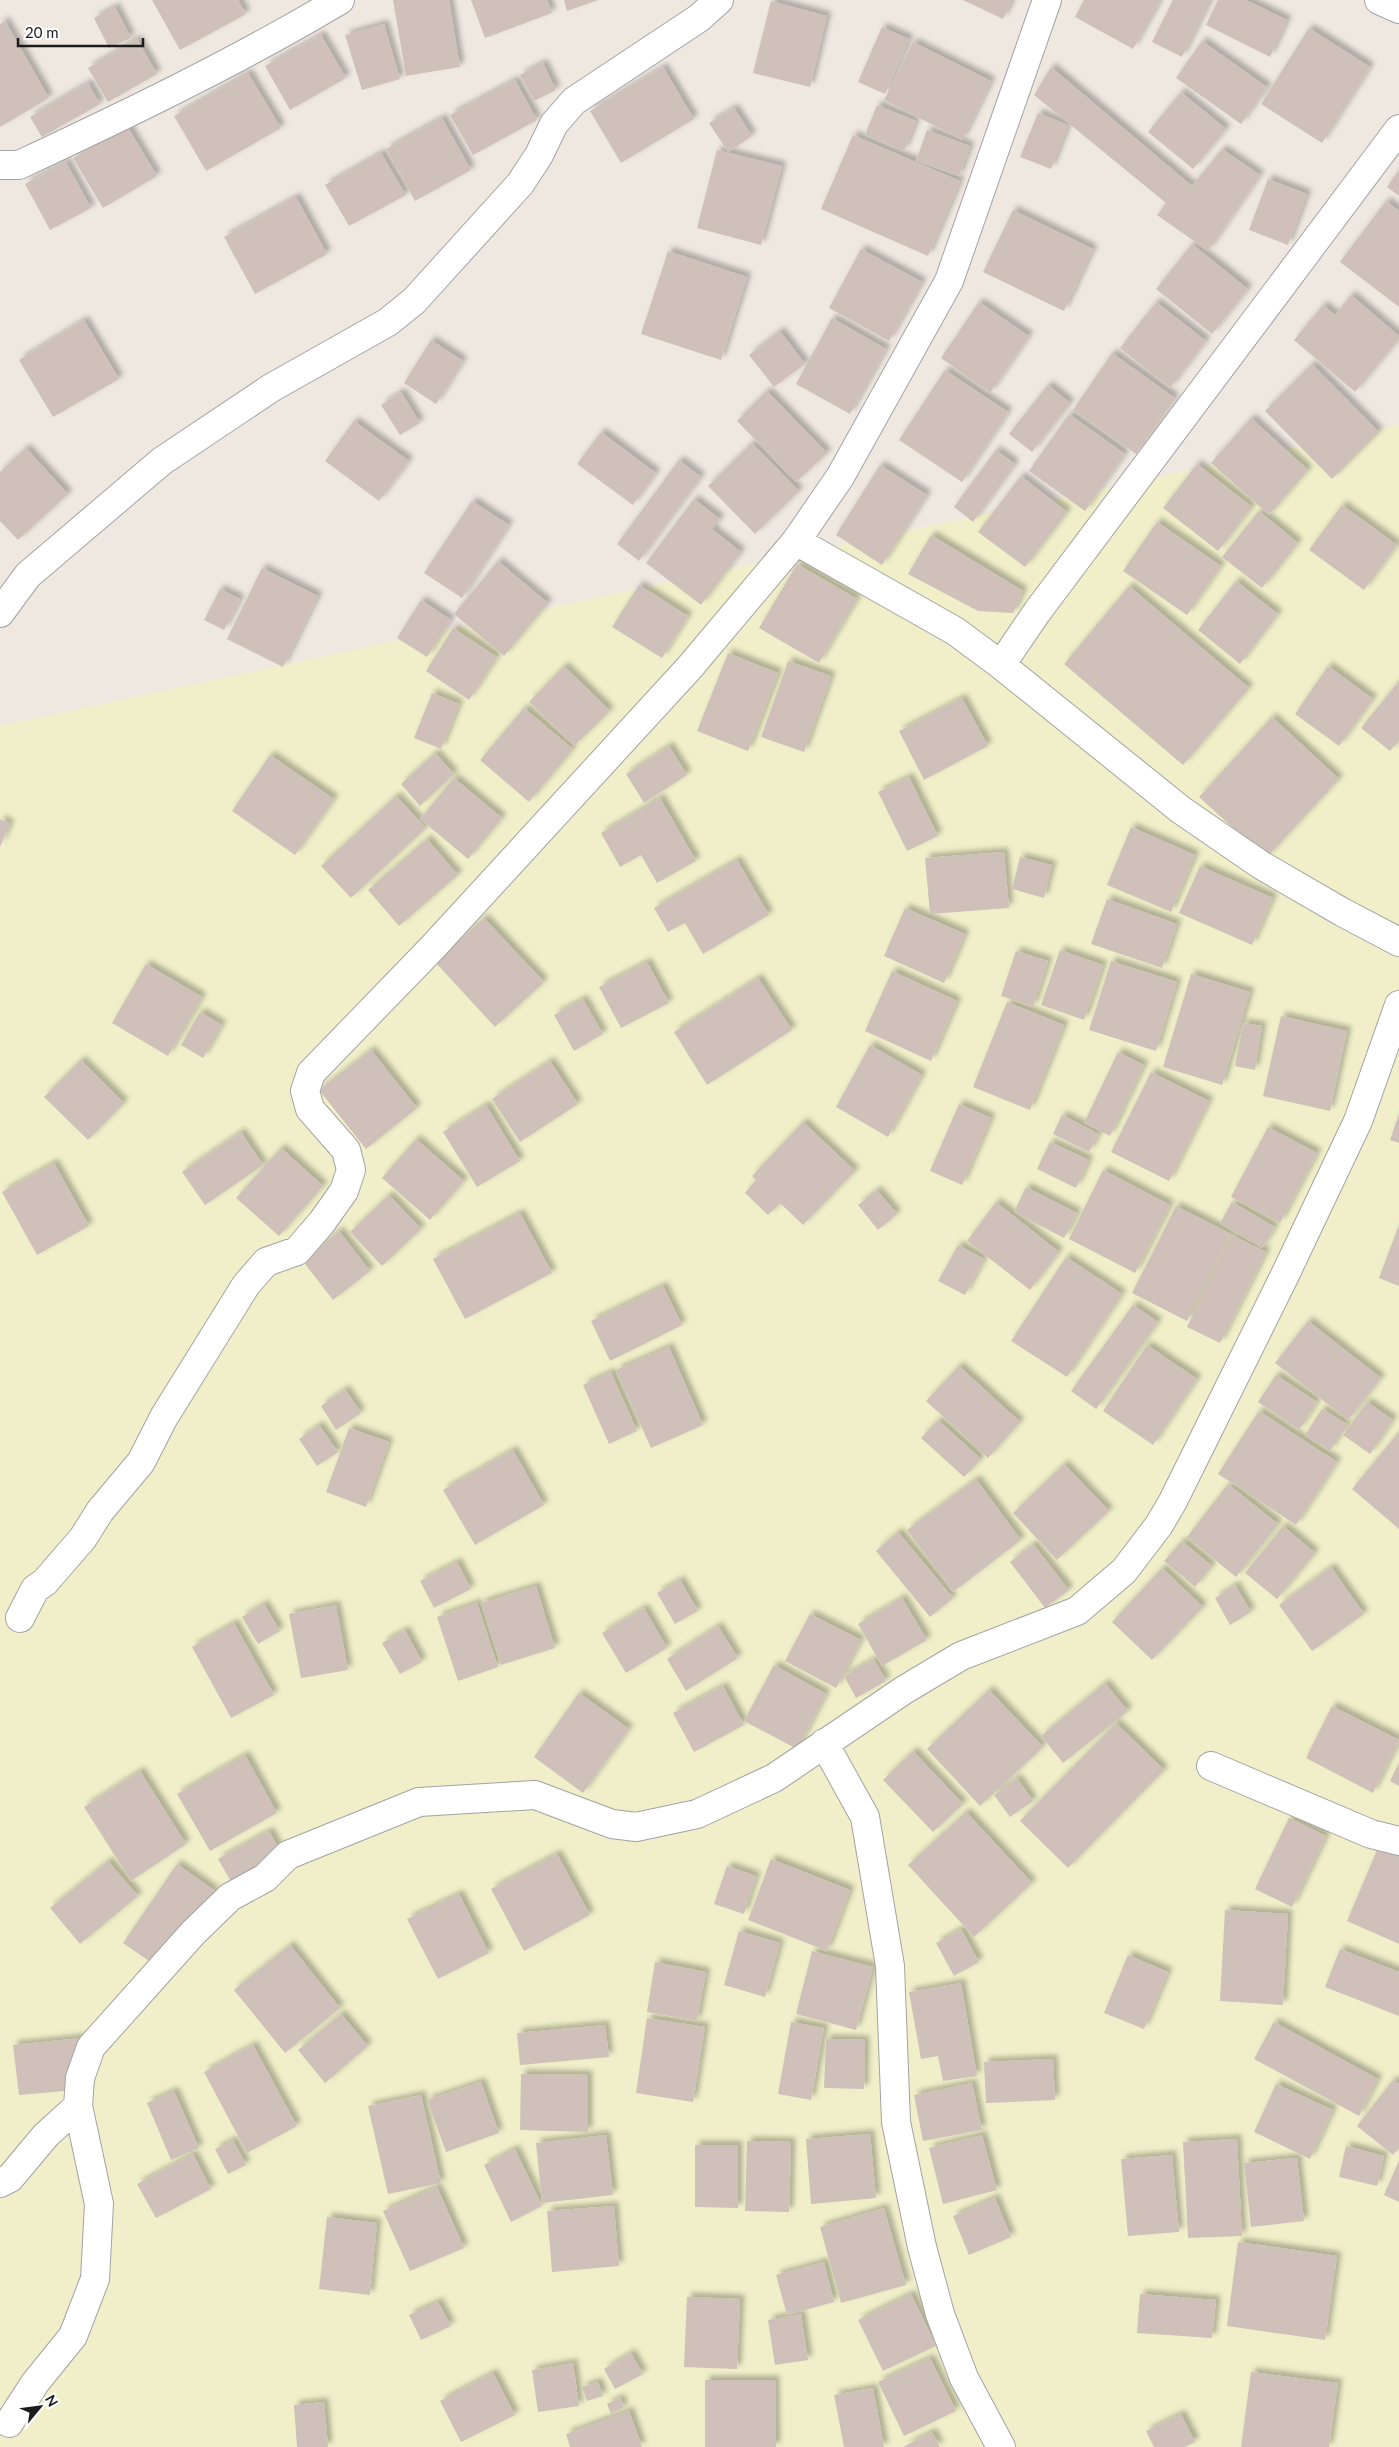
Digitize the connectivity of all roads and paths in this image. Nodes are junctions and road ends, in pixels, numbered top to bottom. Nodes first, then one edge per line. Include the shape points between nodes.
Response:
1 (340, 0) edge
2 (719, 0) edge
3 (1047, 0) edge
4 (1379, 0) edge
5 (1399, 9) edge
6 (1399, 129) edge
7 (0, 165) edge
8 (796, 541) junction
9 (0, 613) edge
10 (1001, 665) junction
11 (1399, 942) edge
12 (1399, 1005) edge
13 (20, 1618) dead end
14 (824, 1743) junction
15 (1211, 1766) dead end
16 (1399, 1841) edge
17 (78, 2106) junction
18 (0, 2183) edge
19 (9, 2423) dead end
20 (1001, 2447) edge

1 - 7 street via 238,59 160,98 19,165
2 - 9 street via 700,18 574,101 554,124 520,184 414,301 388,322 271,388 162,461 28,575
3 - 8 street via 950,281 840,477
4 - 5 street
6 - 10 street via 1037,612
8 - 10 street via 956,631
8 - 13 street via 650,710 434,948 311,1073 305,1092 310,1109 346,1150 351,1170 344,1191 296,1251 266,1262 246,1285 164,1416 141,1462 100,1511 83,1538 35,1589
10 - 11 street via 1181,810 1269,869
12 - 14 street via 1358,1121 1284,1277 1159,1525 1124,1571 1077,1610 961,1656
14 - 17 street via 774,1778 696,1814 636,1827 612,1824 535,1795 419,1802 288,1855 265,1878 230,1898 192,1934 91,2047 80,2078
14 - 20 street via 866,1817 890,1966 896,2122 922,2247 940,2314 964,2378
15 - 16 street via 1371,1834
17 - 18 street via 46,2135 10,2178
17 - 19 street via 99,2204 94,2279 73,2336 35,2383

